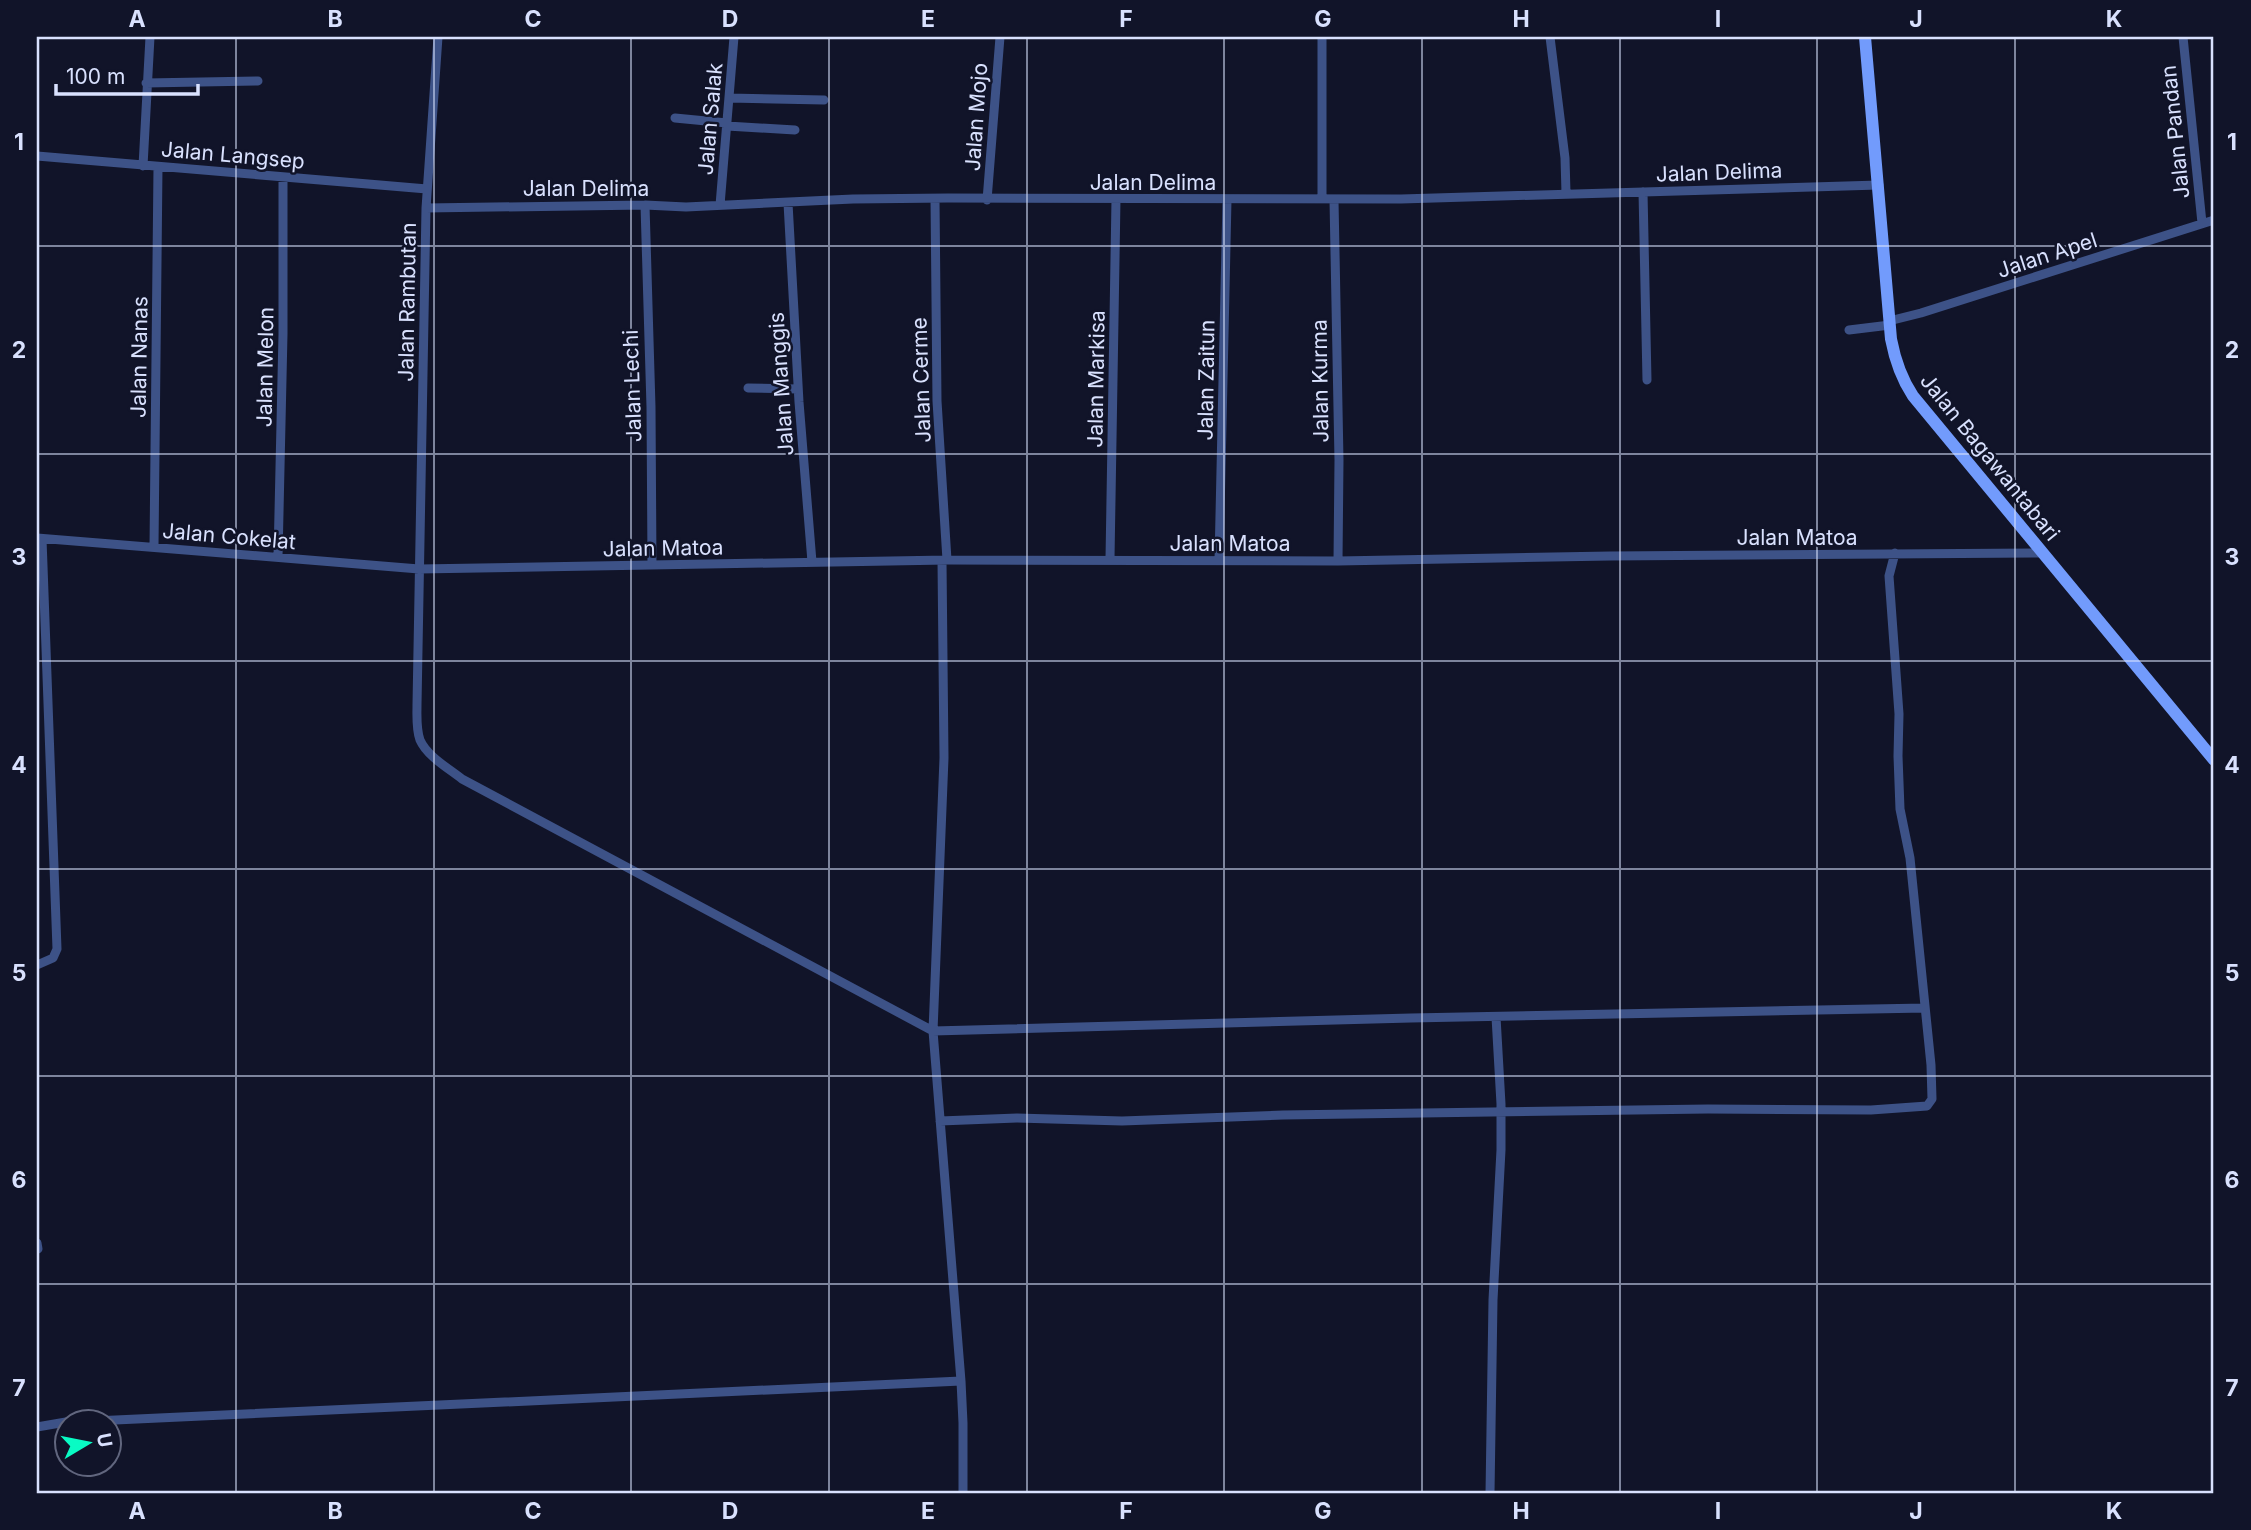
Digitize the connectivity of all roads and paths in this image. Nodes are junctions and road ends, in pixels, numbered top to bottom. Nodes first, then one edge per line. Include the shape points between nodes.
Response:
1 (150, 37) edge
2 (438, 37) edge
3 (734, 37) edge
4 (999, 37) edge
5 (1322, 37) edge
6 (1550, 37) edge
7 (1865, 37) edge
8 (2183, 37) edge
9 (258, 82) dead end
10 (146, 83) junction
11 (729, 98) junction
12 (824, 100) dead end
13 (675, 118) dead end
14 (727, 125) junction
15 (796, 130) dead end
16 (37, 156) edge
17 (143, 166) junction
18 (158, 167) junction
19 (284, 177) junction
20 (1879, 185) junction
21 (427, 189) junction
22 (1643, 192) junction
23 (1566, 194) junction
24 (935, 199) junction
25 (1116, 199) junction
26 (1322, 199) junction
27 (987, 200) junction
28 (1227, 200) junction
29 (1334, 200) junction
30 (788, 203) junction
31 (645, 205) junction
32 (720, 205) junction
33 (426, 208) junction
34 (2214, 220) edge
35 (2202, 223) junction
36 (1889, 323) junction
37 (1849, 330) dead end
38 (1647, 380) dead end
39 (748, 388) dead end
40 (798, 389) junction
41 (39, 539) edge
42 (154, 547) junction
43 (1895, 553) junction
44 (2041, 553) junction
45 (278, 557) junction
46 (1110, 559) junction
47 (1219, 560) junction
48 (945, 561) junction
49 (1338, 561) junction
50 (812, 562) junction
51 (652, 565) junction
52 (419, 569) junction
53 (2214, 760) edge
54 (37, 965) edge
55 (1925, 1008) junction
56 (1496, 1017) junction
57 (933, 1031) junction
58 (1501, 1112) junction
59 (940, 1121) junction
60 (961, 1381) junction
61 (122, 1420) edge
62 (962, 1493) edge
63 (1490, 1493) edge

1 - 10 street
2 - 21 street, Jalan Rambutan
3 - 11 street, Jalan Salak
4 - 27 street, Jalan Mojo
5 - 26 street
6 - 23 street
7 - 20 street, Jalan Bagawantabari
8 - 35 street, Jalan Pandan
9 - 10 street
10 - 17 street
11 - 12 street
11 - 14 street, Jalan Salak
13 - 14 street
14 - 15 street
14 - 32 street, Jalan Salak
16 - 17 street, Jalan Langsep
17 - 18 street, Jalan Langsep
18 - 19 street, Jalan Langsep
18 - 42 street, Jalan Nanas
19 - 21 street, Jalan Langsep
19 - 45 street, Jalan Melon
20 - 22 street, Jalan Delima
20 - 36 street, Jalan Bagawantabari
21 - 33 street, Jalan Rambutan
22 - 23 street, Jalan Delima
22 - 38 street
23 - 29 street, Jalan Delima
24 - 27 street, Jalan Delima
24 - 30 street, Jalan Delima
24 - 48 street, Jalan Cerme via 937,401
25 - 27 street, Jalan Delima
25 - 28 street, Jalan Delima
25 - 46 street, Jalan Markisa
26 - 28 street, Jalan Delima
26 - 29 street, Jalan Delima
28 - 47 street, Jalan Zaitun
29 - 49 street, Jalan Kurma
30 - 32 street, Jalan Delima
30 - 40 street, Jalan Manggis
31 - 32 street, Jalan Delima
31 - 33 street, Jalan Delima
31 - 51 street, Jalan Lechi
33 - 52 street, Jalan Rambutan
34 - 35 street, Jalan Apel
35 - 36 street, Jalan Apel
36 - 37 street, Jalan Apel
36 - 44 street, Jalan Bagawantabari via 1895,360 1913,397
39 - 40 street
40 - 50 street, Jalan Manggis
41 - 42 street, Jalan Cokelat
41 - 54 street via 57,949 53,958
42 - 45 street, Jalan Cokelat
43 - 44 street, Jalan Matoa
43 - 49 street, Jalan Matoa
43 - 55 street via 1889,576 1900,809 1910,858
44 - 53 street, Jalan Bagawantabari
45 - 52 street, Jalan Cokelat
46 - 47 street, Jalan Matoa
46 - 48 street, Jalan Matoa
47 - 49 street, Jalan Matoa
48 - 50 street, Jalan Matoa
48 - 57 street, Jalan Cerme via 944,758
50 - 51 street, Jalan Matoa
51 - 52 street, Jalan Matoa
52 - 57 street, Jalan Rambutan via 418,732 421,743 439,762 527,815
55 - 56 street
55 - 58 street via 1932,1099 1927,1106
56 - 57 street
56 - 58 street
57 - 59 street, Jalan Cerme
58 - 59 street
58 - 63 street
59 - 60 street, Jalan Cerme
60 - 61 street
60 - 62 street, Jalan Cerme

